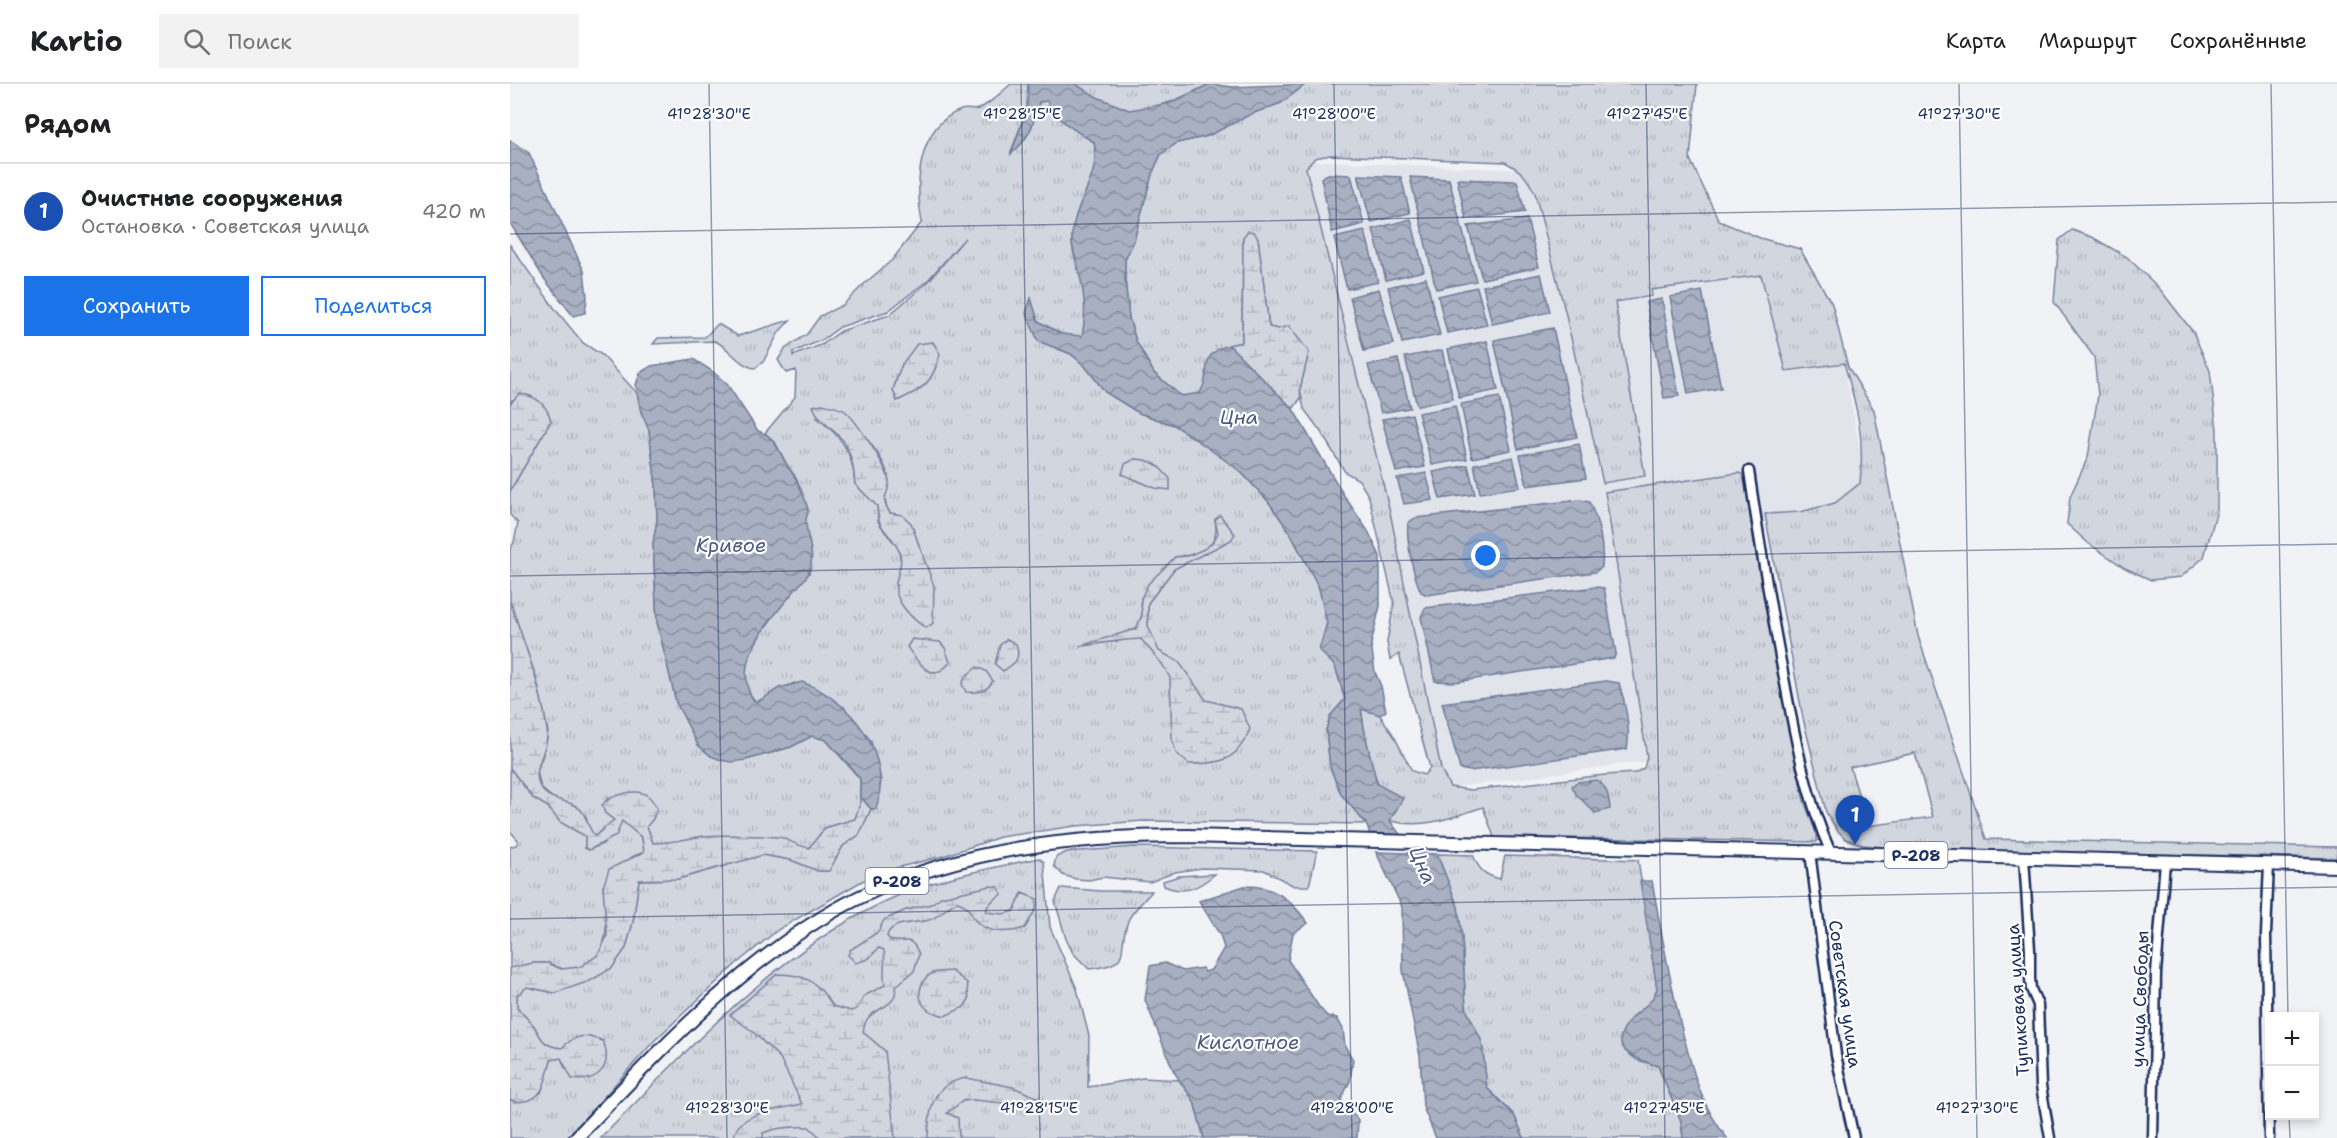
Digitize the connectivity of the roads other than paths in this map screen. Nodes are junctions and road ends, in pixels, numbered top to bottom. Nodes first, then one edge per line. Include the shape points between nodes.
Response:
1 (1749, 471) dead end
2 (1810, 852) junction
3 (1831, 853) junction
4 (2024, 858) junction
5 (2165, 862) junction
6 (2269, 864) junction
7 (2337, 866) edge
8 (576, 1138) edge
9 (1854, 1138) edge
10 (2050, 1138) edge
11 (2153, 1138) edge
12 (2270, 1138) edge

1 - 3 street via 1763,570 1796,740 1813,808
2 - 3 main road, Р-208
2 - 8 main road, Р-208 via 1140,836 1075,840 960,861 857,898 749,971 669,1044
2 - 9 street, Советская улица via 1839,1078
3 - 4 main road, Р-208
4 - 5 main road, Р-208
4 - 10 street, Тупиковая улица via 2031,989 2038,1005 2041,1086
5 - 6 main road, Р-208
5 - 11 street, улица Свободы via 2156,973
6 - 7 main road, Р-208
6 - 12 street via 2266,934

